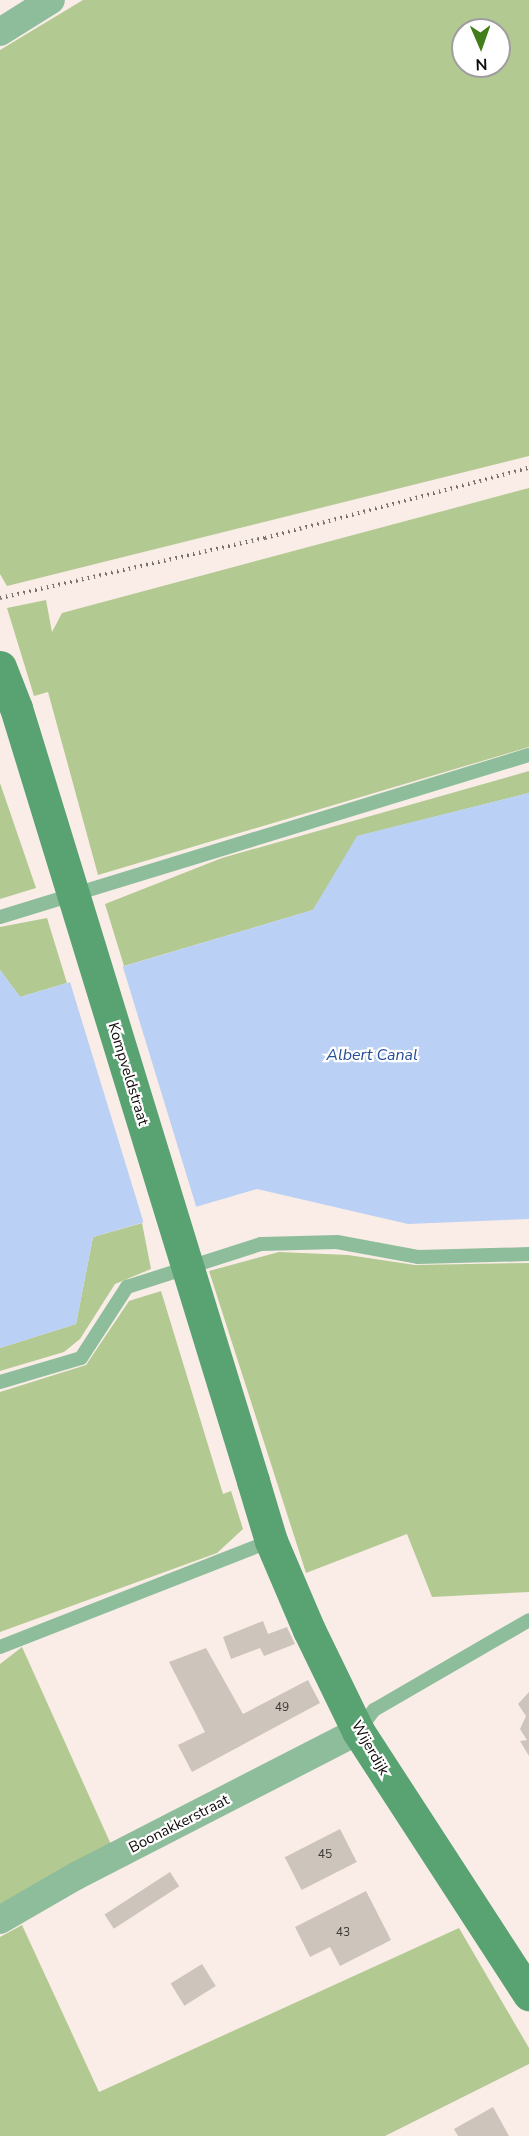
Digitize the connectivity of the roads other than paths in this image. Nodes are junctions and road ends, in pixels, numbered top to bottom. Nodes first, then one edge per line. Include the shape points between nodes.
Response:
1 (51, 0) edge
2 (0, 32) edge
3 (0, 667) edge
4 (529, 755) edge
5 (0, 917) edge
6 (529, 1254) edge
7 (0, 1382) edge
8 (253, 1481) joint
9 (270, 1541) junction
10 (529, 1620) edge
11 (0, 1647) edge
12 (358, 1731) junction
13 (0, 1920) edge
14 (529, 1994) edge

1 - 2 street
3 - 8 street, Kompveldstraat, bridge via 16,708
4 - 5 lane
6 - 7 lane via 418,1257 337,1242 261,1244 127,1287 81,1358
8 - 9 street, Wijerdijk
9 - 11 lane
9 - 12 street, Wijerdijk
10 - 12 lane via 374,1710
12 - 13 street, Boonakkerstraat via 76,1876
12 - 14 street, Wijerdijk

